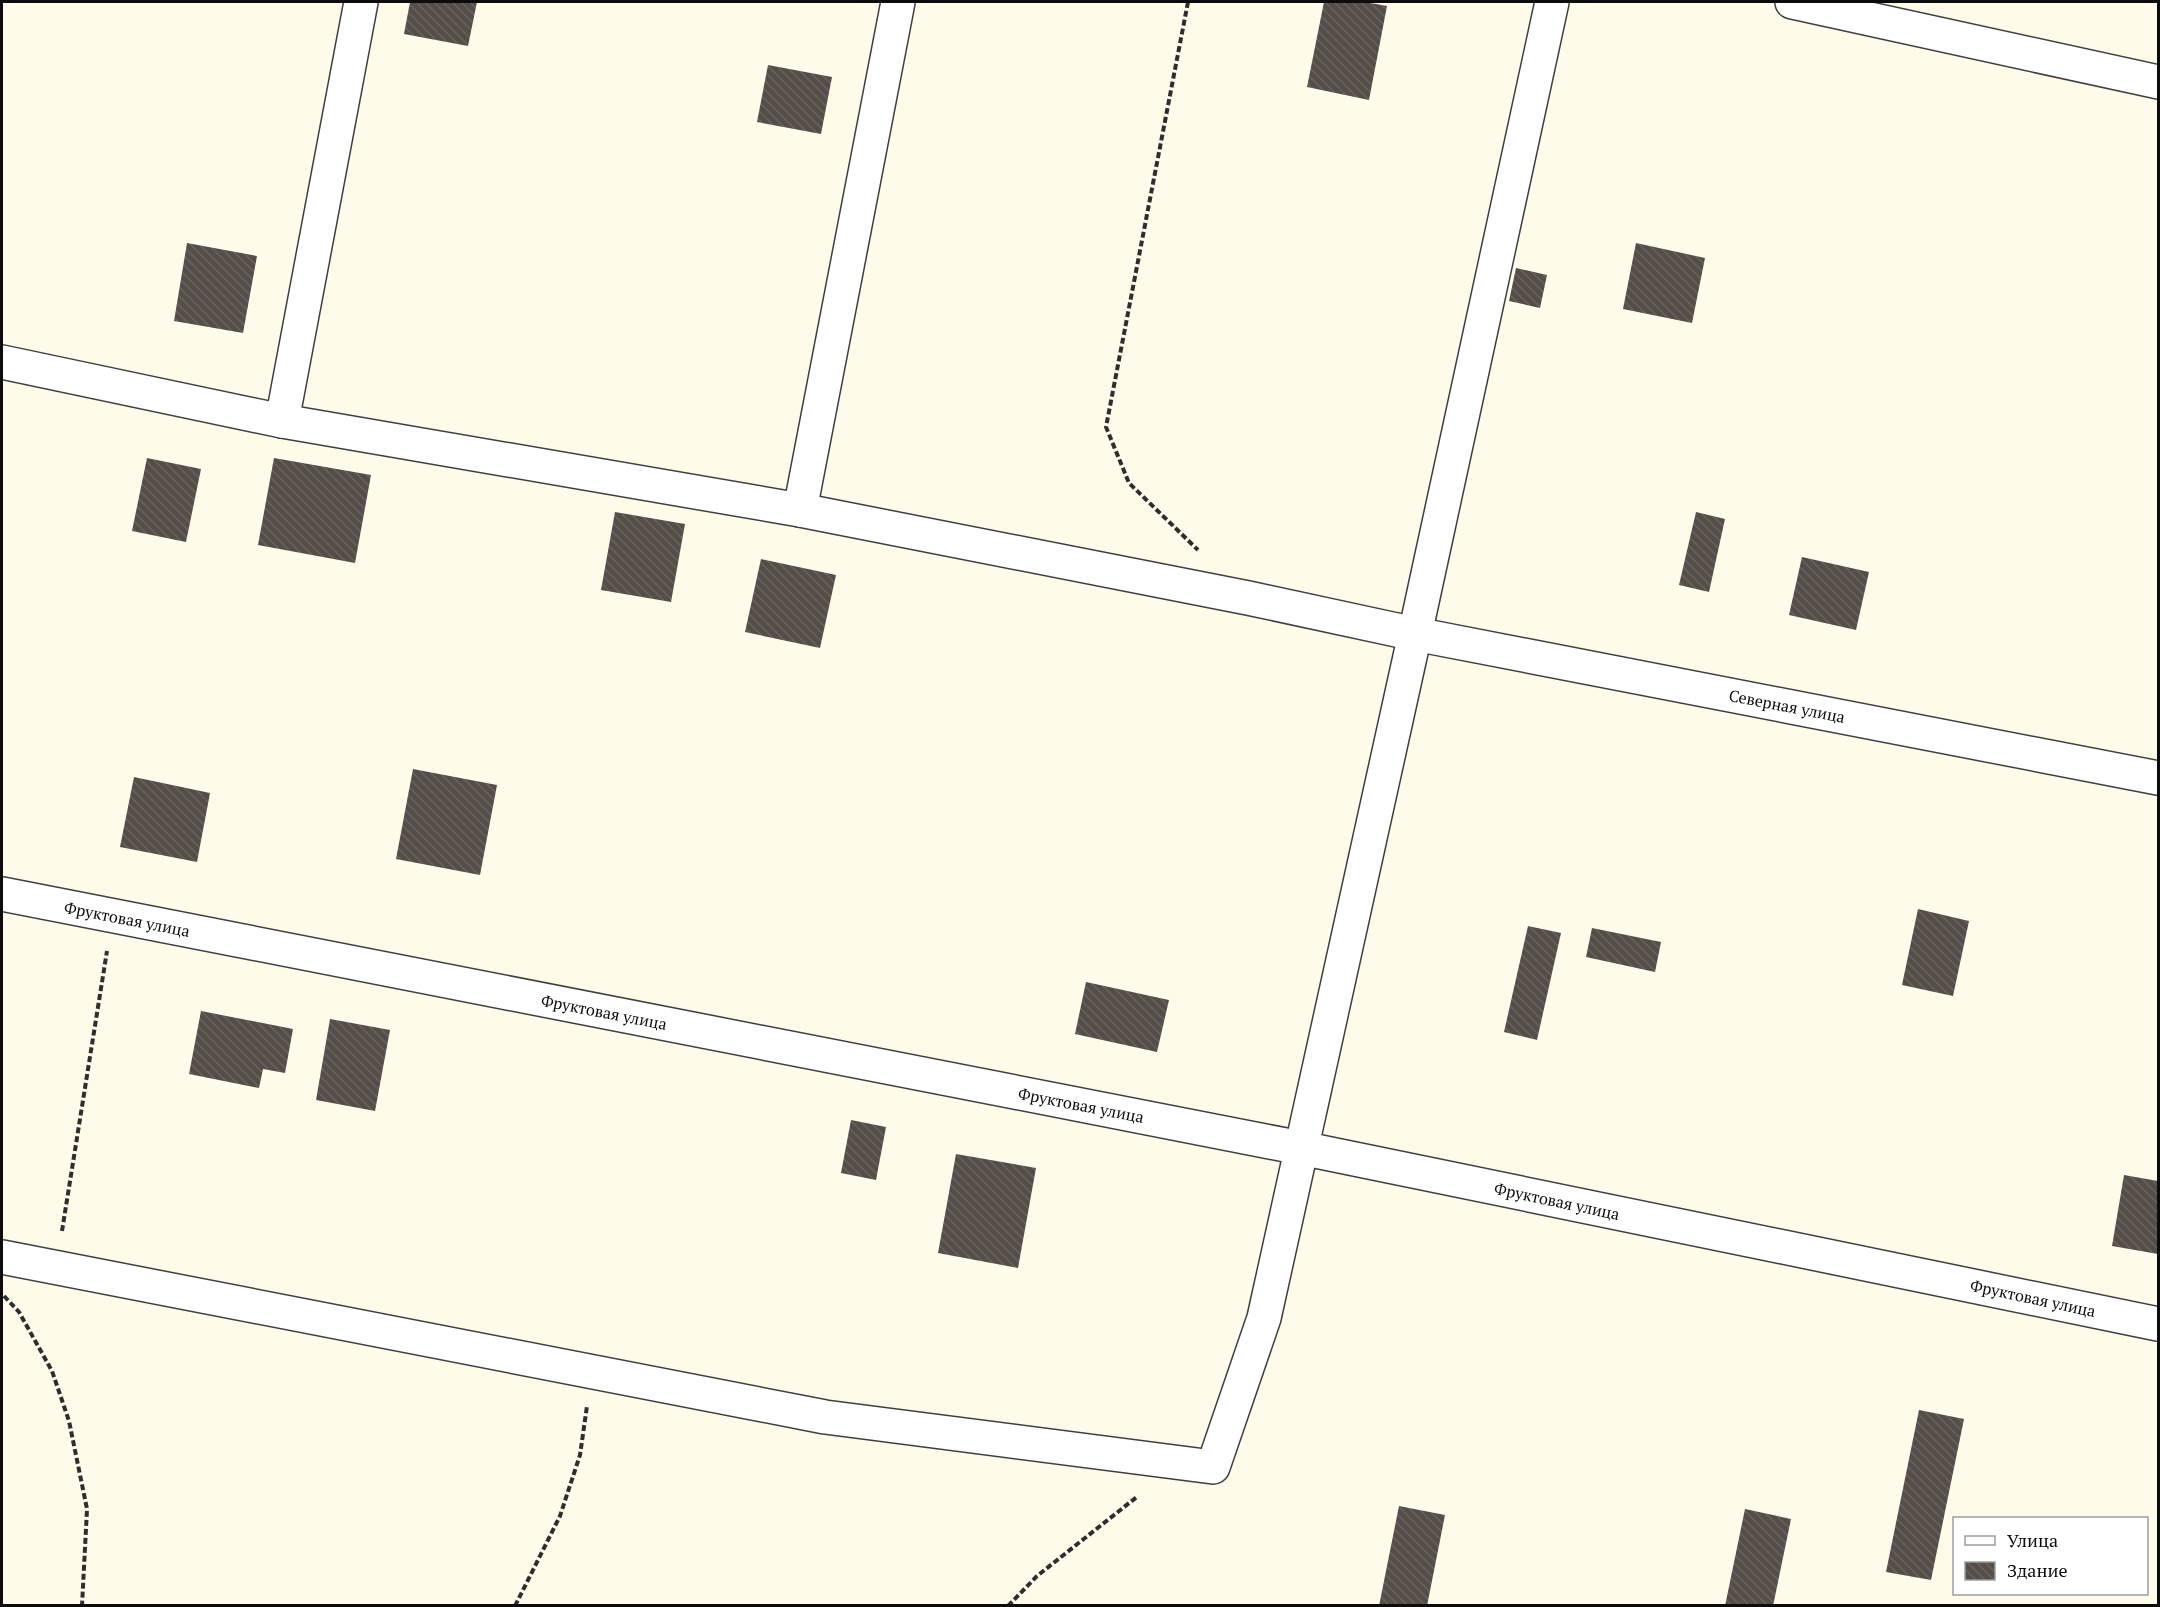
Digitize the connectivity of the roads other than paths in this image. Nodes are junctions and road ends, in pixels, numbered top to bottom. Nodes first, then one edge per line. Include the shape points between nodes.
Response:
1 (362, 2) edge
2 (898, 2) edge
3 (1552, 2) edge
4 (1792, 2) edge
5 (2158, 82) edge
6 (2, 362) edge
7 (282, 421) junction
8 (800, 510) junction
9 (1415, 634) junction
10 (2158, 778) edge
11 (2, 894) edge
12 (1301, 1148) junction
13 (2, 1257) edge
14 (2158, 1324) edge

1 - 7 street
2 - 8 street
3 - 9 street
4 - 5 street
6 - 7 street, Северная улица
7 - 8 street, Северная улица
8 - 9 street, Северная улица
9 - 10 street, Северная улица
9 - 12 street
11 - 12 street, Фруктовая улица
12 - 13 street via 1264,1318 1213,1467 825,1417
12 - 14 street, Фруктовая улица

